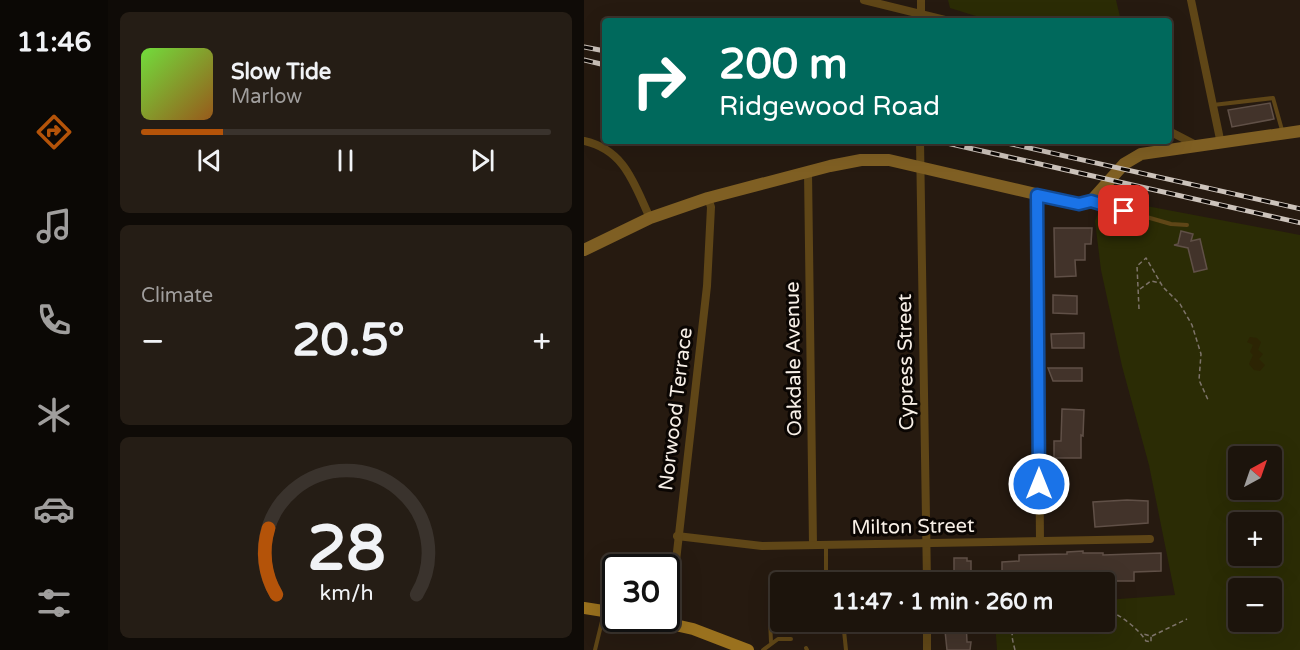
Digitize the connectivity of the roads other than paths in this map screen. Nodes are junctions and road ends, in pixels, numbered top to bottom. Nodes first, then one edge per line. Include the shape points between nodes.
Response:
1 (864, 0) edge
2 (921, 0) edge
3 (1191, 0) edge
4 (921, 17) edge
5 (1213, 105) junction
6 (1301, 131) edge
7 (1172, 133) edge
8 (1283, 134) junction
9 (584, 141) edge
10 (920, 144) edge
11 (1221, 144) junction
12 (1199, 147) junction
13 (920, 168) junction
14 (808, 172) junction
15 (1037, 195) junction
16 (708, 198) junction
17 (1091, 201) junction
18 (650, 218) junction
19 (1187, 225) dead end
20 (584, 250) edge
21 (677, 536) junction
22 (1150, 539) dead end
23 (1040, 541) junction
24 (927, 543) junction
25 (826, 544) junction
26 (813, 545) junction
27 (675, 554) edge
28 (826, 572) edge
29 (927, 572) edge
30 (584, 608) edge
31 (602, 611) edge
32 (680, 626) edge
33 (602, 632) edge
34 (771, 632) edge
35 (844, 632) edge
36 (927, 632) edge
37 (791, 639) dead end
38 (771, 642) junction
39 (719, 644) edge
40 (595, 650) edge
41 (748, 650) edge
42 (763, 650) edge
43 (846, 650) edge
44 (927, 650) edge

1 - 4 street
2 - 4 street
3 - 5 street
5 - 8 lane via 1272,98
5 - 11 street
6 - 8 street
7 - 12 street
8 - 11 street
9 - 18 street via 599,144 617,156
10 - 13 street, Cypress Street
11 - 12 street
12 - 17 street via 1150,152 1133,158
13 - 14 street via 889,160 861,160
13 - 15 street
13 - 24 street, Cypress Street
14 - 16 street
14 - 26 street, Oakdale Avenue
15 - 17 street via 1079,204
15 - 23 street
16 - 18 street
16 - 21 street, Norwood Terrace via 711,207 707,286
17 - 19 lane via 1171,225
18 - 20 street
21 - 26 street, Milton Street via 762,546
21 - 27 street, Norwood Terrace
22 - 23 street, Milton Street
23 - 24 street, Milton Street
24 - 25 street, Milton Street
24 - 29 street, Cypress Street
25 - 26 street, Milton Street
25 - 28 lane
30 - 31 main road
32 - 39 main road
33 - 40 lane
34 - 38 lane
35 - 43 lane
36 - 44 street
37 - 38 lane
38 - 42 lane
39 - 41 main road

